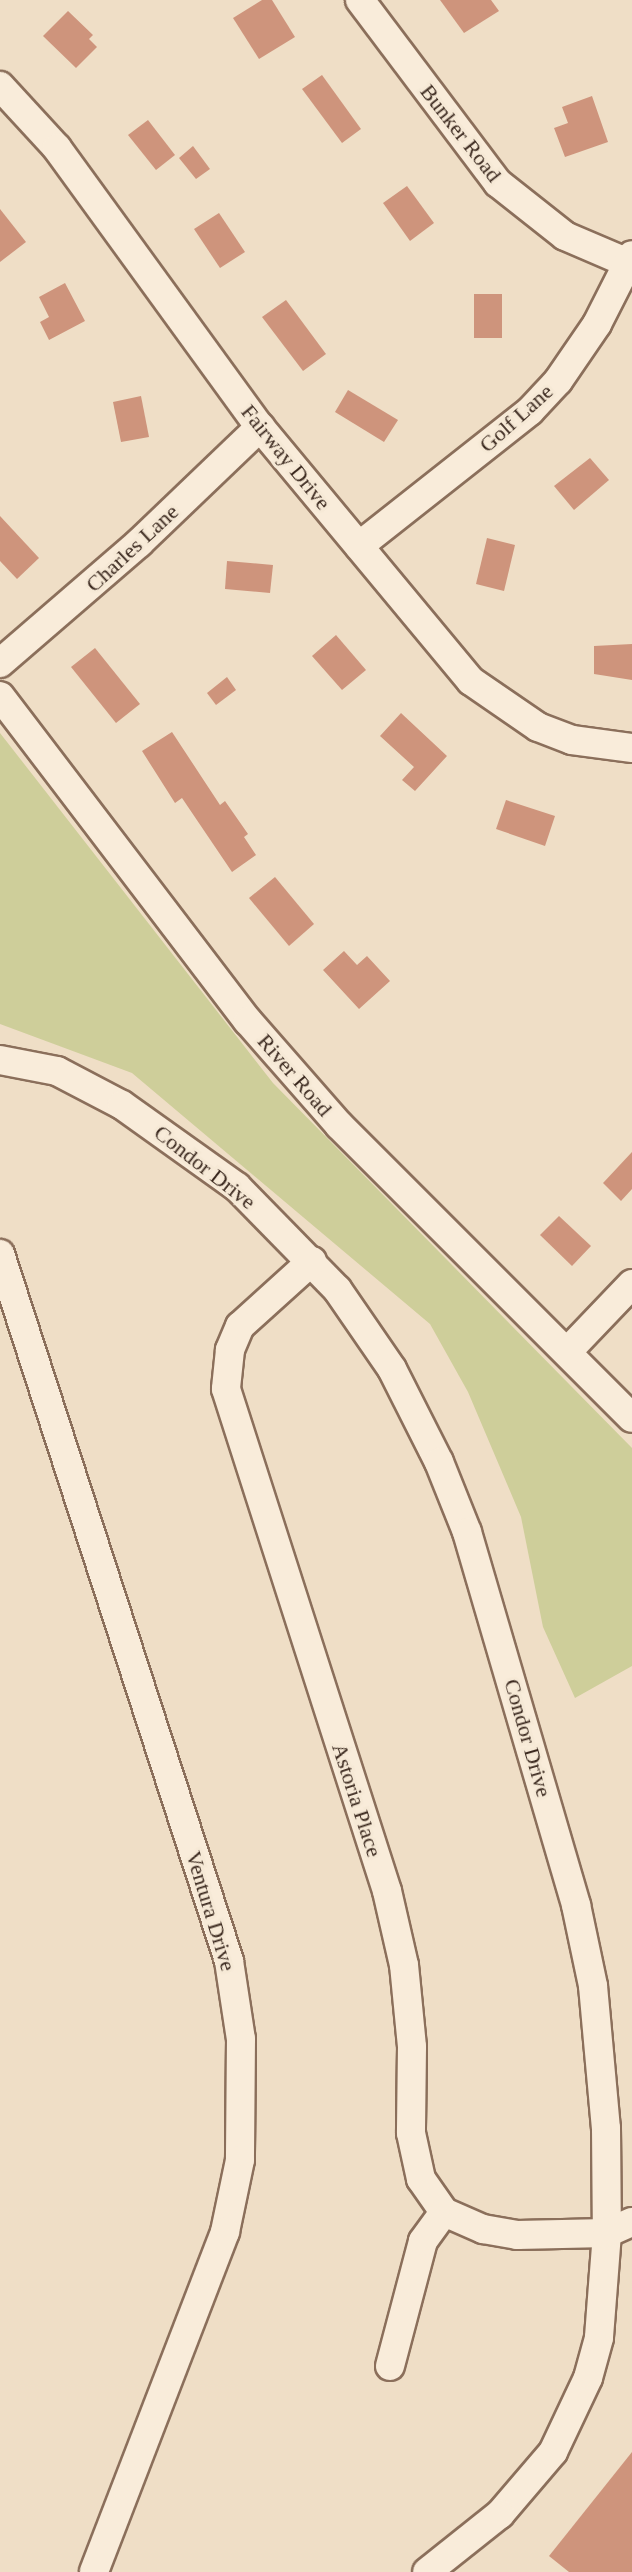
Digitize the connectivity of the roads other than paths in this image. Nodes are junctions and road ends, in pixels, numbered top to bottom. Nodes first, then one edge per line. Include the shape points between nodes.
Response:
1 (360, 0) edge
2 (0, 86) edge
3 (630, 259) edge
4 (260, 427) junction
5 (359, 546) junction
6 (0, 663) edge
7 (0, 696) edge
8 (632, 748) edge
9 (0, 1060) edge
10 (0, 1254) edge
11 (312, 1261) junction
12 (632, 1284) edge
13 (567, 1352) junction
14 (632, 1418) edge
15 (444, 2212) junction
16 (624, 2233) edge
17 (390, 2366) dead end
18 (94, 2572) edge
19 (427, 2572) edge

1 - 3 street, Bunker Road via 498,183 565,236
2 - 4 street, Fairway Drive via 57,148
3 - 5 street, Golf Lane via 583,348 530,411
4 - 5 street, Fairway Drive
4 - 6 street, Charles Lane via 139,543
5 - 8 street, Fairway Drive via 492,699 572,740
7 - 13 street, River Road via 258,1033 339,1125
9 - 11 street, Condor Drive via 57,1071 122,1105 237,1187
10 - 18 street, Ventura Drive via 229,1961 241,2039 240,2160 225,2232
11 - 15 street, Astoria Place via 240,1326 230,1350 226,1389 387,1891 409,2016 413,2155 421,2179
11 - 16 street, Condor Drive via 337,1289 415,1410 467,1532 576,1905 593,1986
12 - 13 street
13 - 14 street, River Road
15 - 16 street via 471,2226 517,2235
15 - 17 street via 423,2241
16 - 19 street, Condor Drive via 599,2338 573,2416 528,2485

